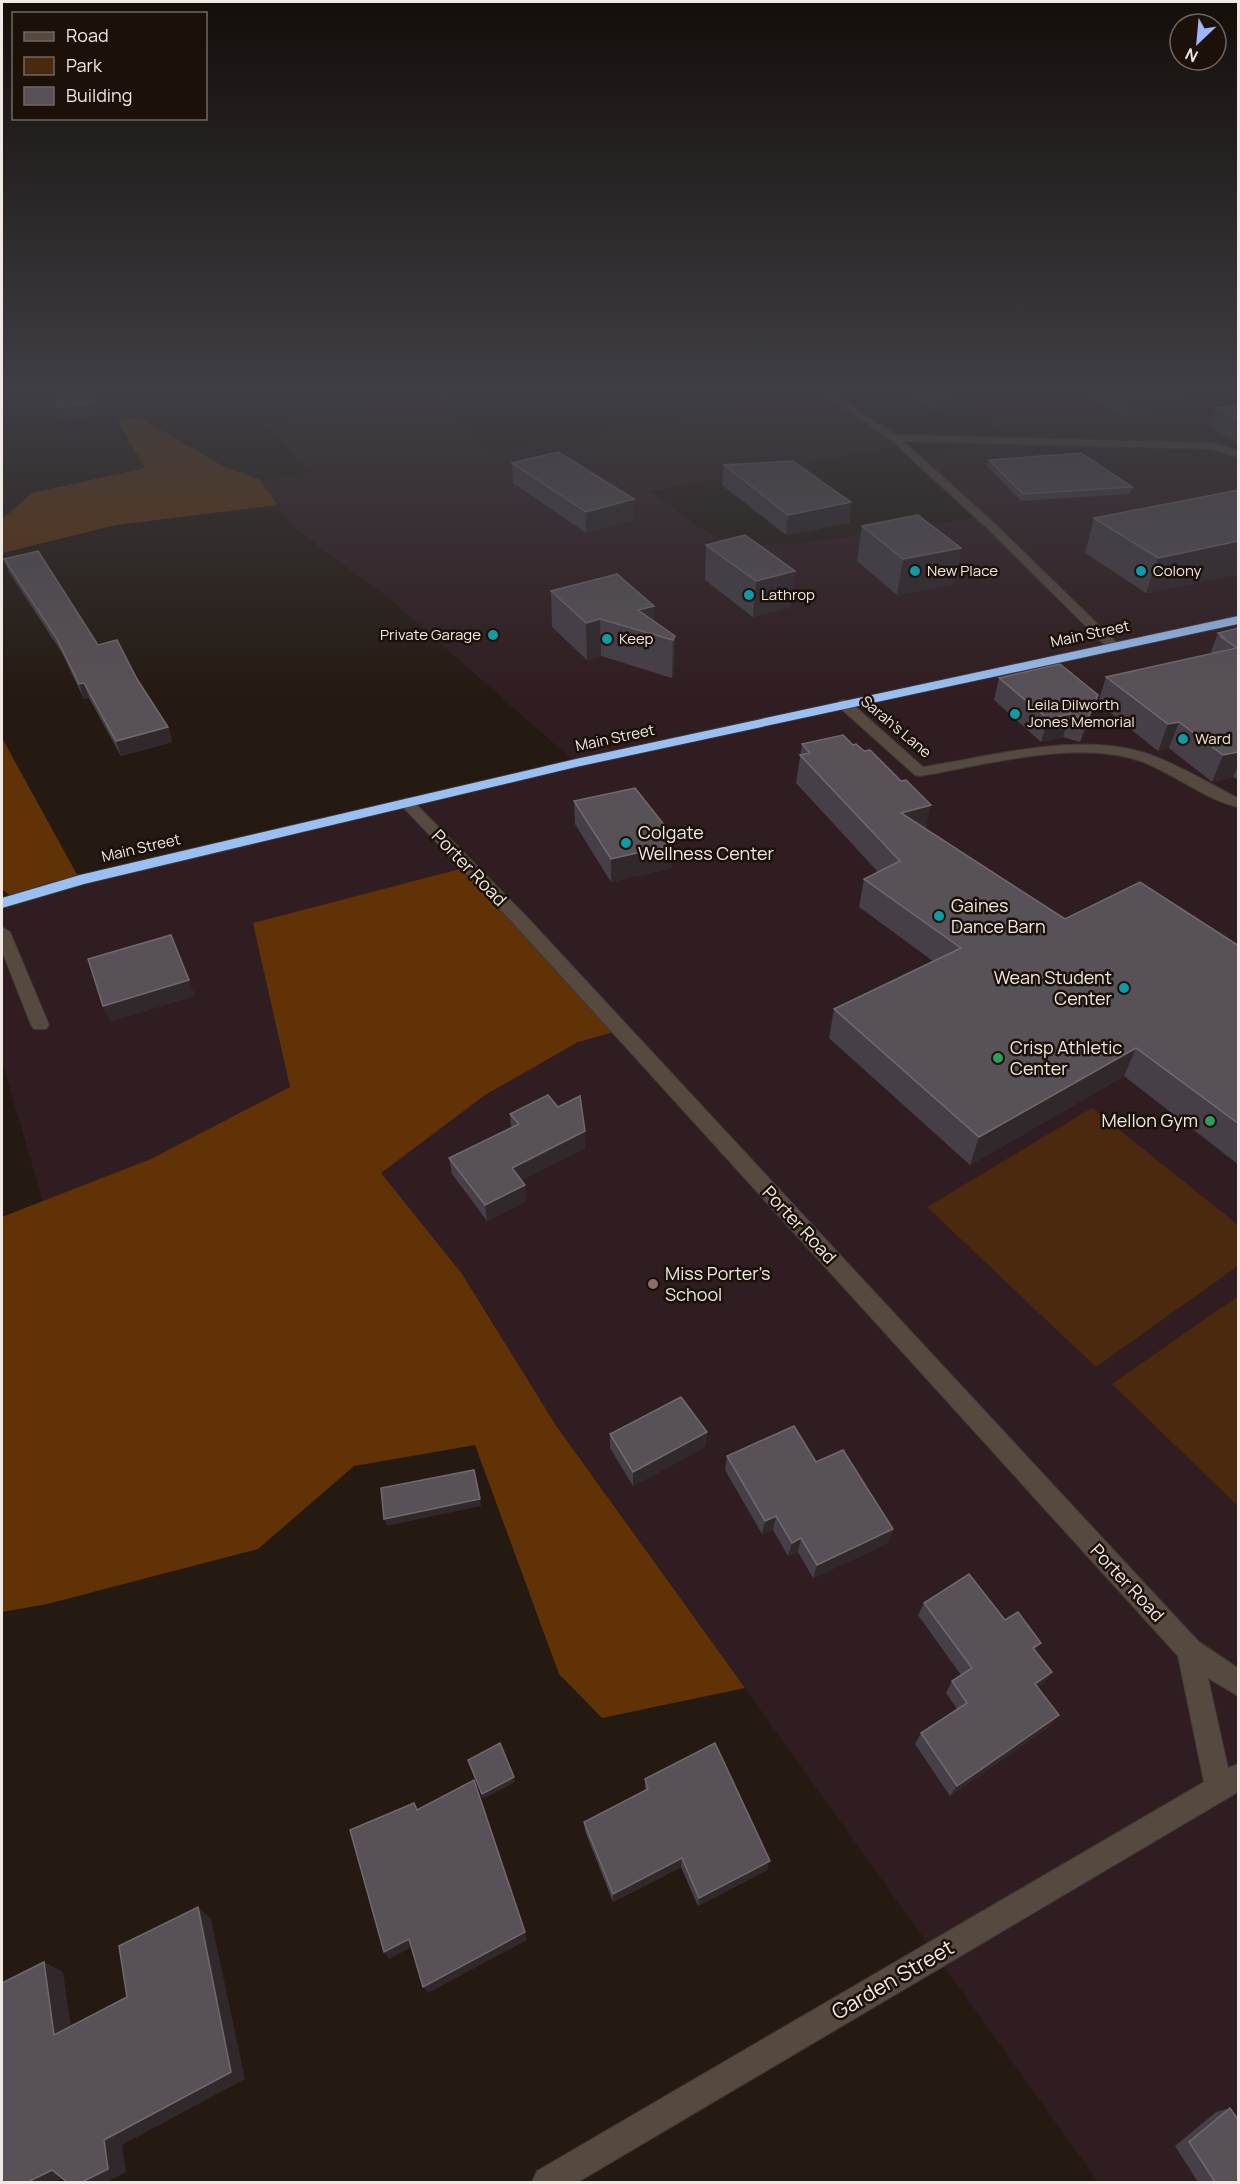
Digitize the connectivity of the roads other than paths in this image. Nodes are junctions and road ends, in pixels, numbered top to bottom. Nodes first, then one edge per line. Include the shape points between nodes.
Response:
1 (952, 491) edge
2 (1239, 620) edge
3 (1113, 646) junction
4 (844, 704) junction
5 (406, 802) junction
6 (1239, 803) edge
7 (2, 903) edge
8 (2, 932) edge
9 (40, 1025) dead end
10 (1189, 1650) junction
11 (1239, 1683) edge
12 (1229, 1783) edge
13 (548, 2182) edge

1 - 3 street
2 - 3 highway, Main Street
3 - 4 highway, Main Street
4 - 5 highway, Main Street
4 - 6 street, Sarah's Lane via 920,772 1056,748 1096,748 1146,758
5 - 7 highway, Main Street via 80,880
5 - 10 street, Porter Road via 520,920
8 - 9 street
10 - 11 street, Porter Road
10 - 12 street
12 - 13 street, Garden Street

